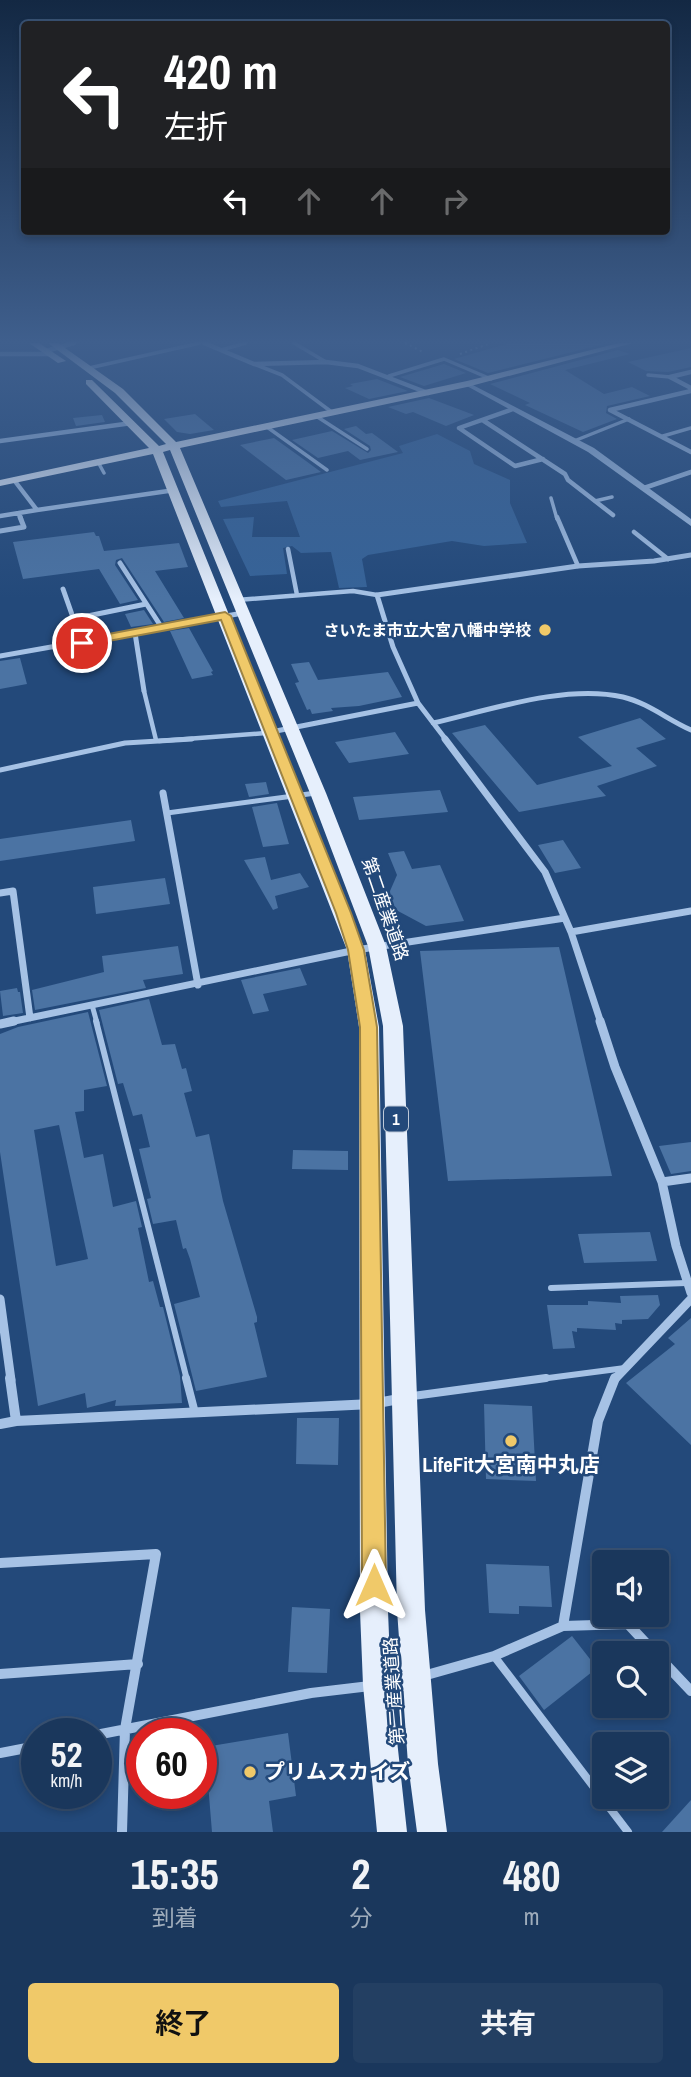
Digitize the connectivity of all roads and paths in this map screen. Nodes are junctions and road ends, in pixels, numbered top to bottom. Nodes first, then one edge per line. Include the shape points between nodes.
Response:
1 (92, 428) edge
2 (140, 428) edge
3 (150, 428) edge
4 (259, 428) edge
5 (269, 428) edge
6 (335, 428) edge
7 (460, 428) edge
8 (496, 428) edge
9 (551, 428) edge
10 (605, 428) edge
11 (648, 428) edge
12 (689, 428) edge
13 (663, 436) junction
14 (0, 441) edge
15 (574, 441) junction
16 (166, 447) junction
17 (367, 449) dead end
18 (691, 452) edge
19 (543, 459) junction
20 (327, 470) dead end
21 (691, 472) edge
22 (684, 474) junction
23 (691, 478) edge
24 (14, 480) junction
25 (0, 483) edge
26 (644, 488) junction
27 (175, 490) junction
28 (612, 496) dead end
29 (551, 498) dead end
30 (595, 500) junction
31 (37, 510) junction
32 (19, 513) junction
33 (613, 514) dead end
34 (0, 516) edge
35 (691, 523) edge
36 (0, 531) edge
37 (634, 532) dead end
38 (288, 549) dead end
39 (691, 555) edge
40 (668, 559) junction
41 (120, 563) dead end
42 (578, 566) junction
43 (62, 589) dead end
44 (297, 595) junction
45 (377, 595) junction
46 (146, 604) junction
47 (235, 610) junction
48 (73, 619) junction
49 (162, 628) junction
50 (135, 633) junction
51 (82, 643) junction
52 (0, 656) edge
53 (144, 691) joint
54 (418, 703) junction
55 (433, 723) junction
56 (280, 730) junction
57 (691, 730) edge
58 (156, 740) junction
59 (0, 770) edge
60 (163, 793) dead end
61 (318, 793) junction
62 (295, 795) junction
63 (167, 813) junction
64 (0, 893) edge
65 (691, 911) edge
66 (565, 918) junction
67 (571, 932) junction
68 (377, 946) junction
69 (356, 950) junction
70 (198, 985) junction
71 (92, 1005) junction
72 (30, 1018) junction
73 (0, 1024) edge
74 (691, 1178) edge
75 (662, 1182) junction
76 (686, 1283) junction
77 (551, 1288) dead end
78 (691, 1293) edge
79 (0, 1299) edge
80 (691, 1299) edge
81 (625, 1368) junction
82 (407, 1397) junction
83 (373, 1404) junction
84 (195, 1413) junction
85 (16, 1421) junction
86 (0, 1424) edge
87 (0, 1563) edge
88 (563, 1626) junction
89 (644, 1641) edge
90 (494, 1656) junction
91 (138, 1664) junction
92 (669, 1668) edge
93 (0, 1674) edge
94 (414, 1678) junction
95 (377, 1685) junction
96 (691, 1691) edge
97 (125, 1729) junction
98 (112, 1732) edge
99 (21, 1749) edge
100 (0, 1753) edge
101 (122, 1832) edge
102 (392, 1832) edge
103 (432, 1832) edge
104 (628, 1832) edge

1 - 14 street
2 - 16 main road, 第二産業道路
3 - 16 main road, 第二産業道路
4 - 16 main road
5 - 20 lane
6 - 17 lane
7 - 19 street via 515,466
8 - 19 street
9 - 15 street
10 - 15 lane
11 - 13 street
12 - 13 lane
13 - 18 street
15 - 26 street
16 - 24 main road via 101,467
16 - 27 main road, 第二産業道路 / 1
16 - 47 main road, 第二産業道路 / 1
19 - 30 street
21 - 22 street
22 - 23 street
22 - 26 street
24 - 25 main road
24 - 31 street
26 - 35 street
27 - 31 street
27 - 47 main road, 第二産業道路 / 1
28 - 30 lane
29 - 42 lane
30 - 33 street
31 - 32 street
32 - 34 street
32 - 36 street via 24,527
37 - 40 lane
38 - 44 lane
39 - 40 street
40 - 42 street
41 - 46 street
42 - 45 street
43 - 48 street
44 - 45 lane via 353,591
44 - 47 lane
45 - 54 street via 393,648
46 - 48 street
46 - 49 street
47 - 49 street
47 - 56 main road, 第二産業道路 / 1
48 - 51 street
49 - 50 street
50 - 51 street
50 - 53 street
51 - 52 street
53 - 58 lane
54 - 55 street
54 - 56 street
55 - 57 street via 565,696 620,696
55 - 66 street via 532,851
56 - 58 lane via 239,737
56 - 61 main road, 第二産業道路 / 1
56 - 62 main road, 第二産業道路 / 1
58 - 59 lane
60 - 63 street
61 - 62 lane
61 - 68 main road, 第二産業道路 / 1
62 - 63 lane
62 - 69 main road, 第二産業道路 / 1
63 - 70 street
64 - 72 street via 13,891
65 - 67 street
66 - 67 street
66 - 68 street
67 - 75 street via 615,1067
68 - 69 street
68 - 82 main road, 第二産業道路 / 1 via 393,1026
69 - 70 street
69 - 83 main road, 第二産業道路 / 1 via 369,1027
70 - 71 street
71 - 72 street
71 - 84 lane
72 - 73 street
74 - 75 street
75 - 76 street
76 - 77 lane
76 - 78 street
79 - 85 street
80 - 81 street
81 - 82 lane
81 - 88 street via 614,1380 598,1421
82 - 83 street
82 - 94 main road, 第二産業道路 / 1
83 - 84 street
83 - 95 main road, 第二産業道路 / 1
84 - 85 street
85 - 86 street
87 - 91 street via 156,1555
88 - 89 street via 628,1624
88 - 90 street
90 - 94 street
90 - 104 lane
91 - 93 street
91 - 97 street
92 - 96 street
94 - 95 street
94 - 103 main road, 第二産業道路 / 1
95 - 97 street
95 - 102 main road, 第二産業道路 / 1
97 - 98 street
97 - 101 street
99 - 100 street

